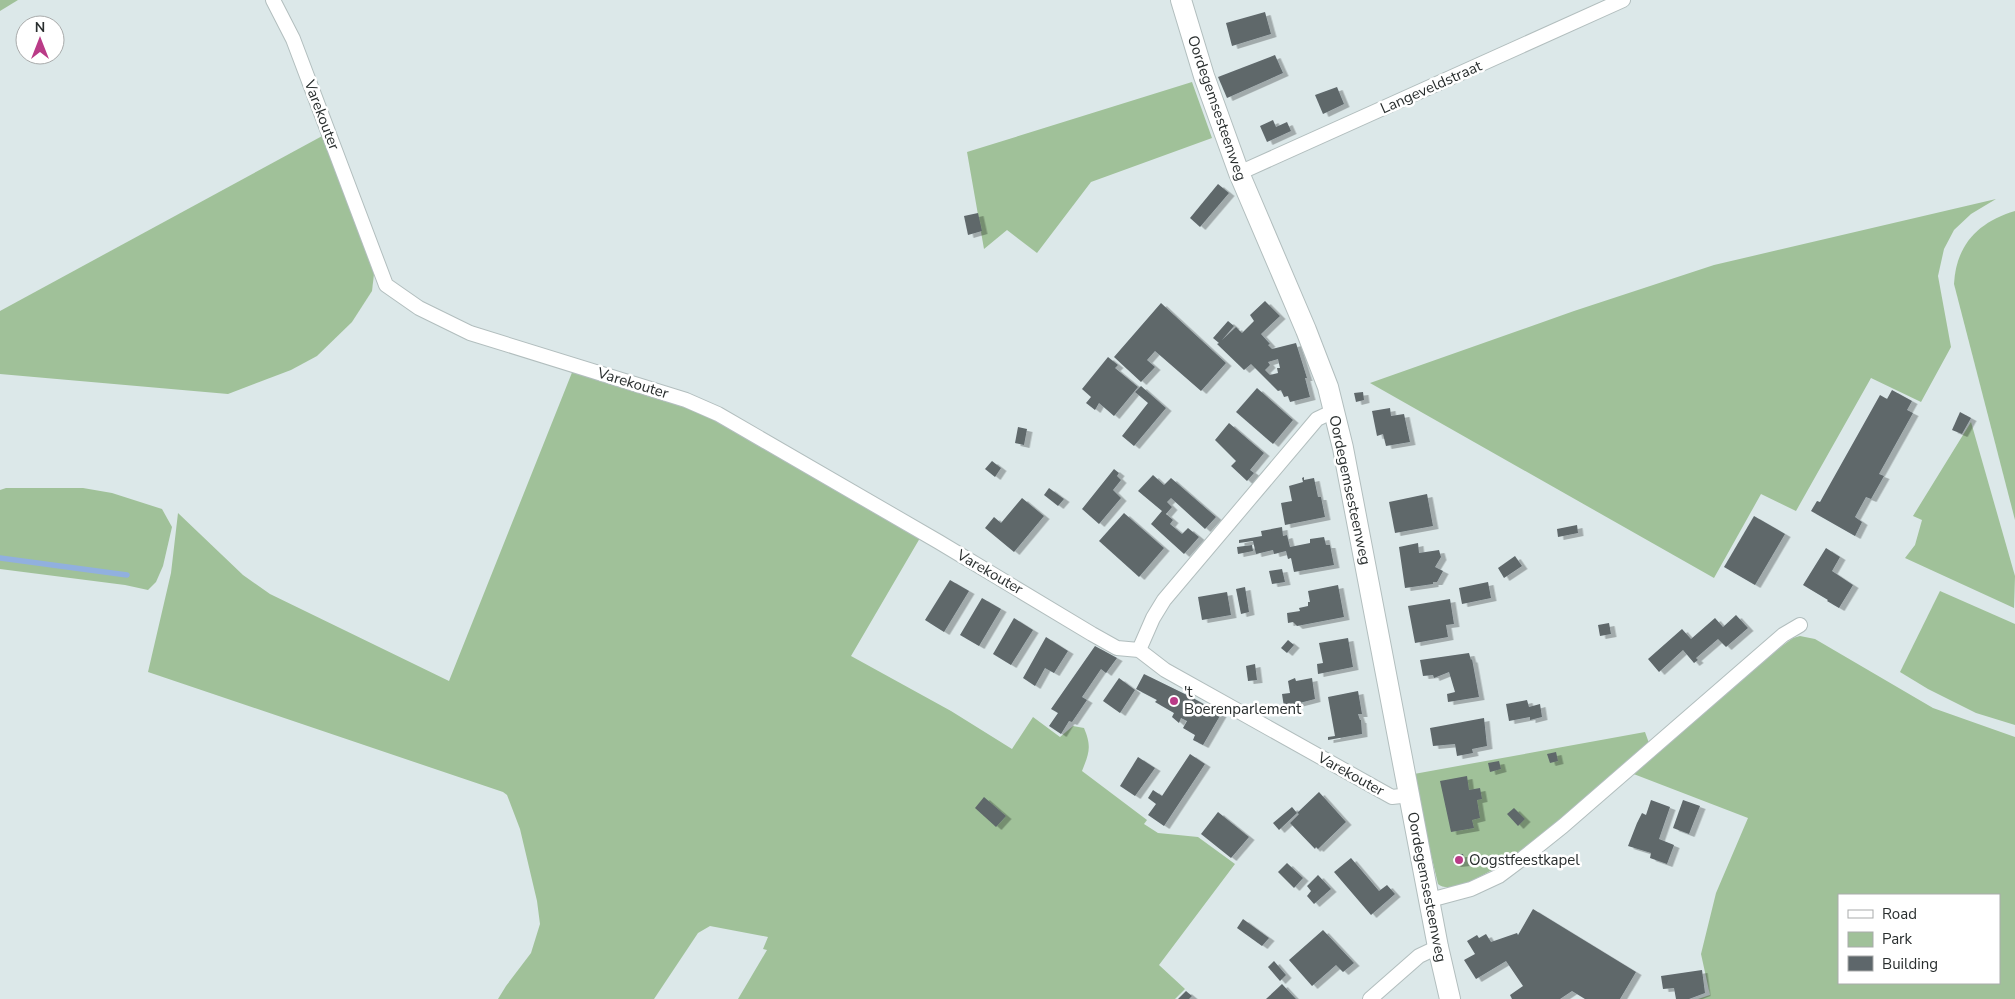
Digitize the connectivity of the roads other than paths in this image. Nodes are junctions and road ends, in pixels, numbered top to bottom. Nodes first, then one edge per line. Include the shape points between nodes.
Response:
1 (273, 0) edge
2 (1181, 0) edge
3 (1623, 0) edge
4 (1238, 173) junction
5 (1334, 411) junction
6 (1800, 625) dead end
7 (1139, 650) junction
8 (1410, 795) junction
9 (1430, 900) junction
10 (1438, 947) junction
11 (1370, 999) edge
12 (1450, 999) edge

1 - 7 street, Varekouter via 293,39 386,285 419,308 470,333 686,400 718,414 1092,634 1117,648
2 - 4 street, Oordegemsesteenweg
3 - 4 street, Langeveldstraat
4 - 5 street, Oordegemsesteenweg via 1306,330
5 - 7 street via 1317,419 1164,600
5 - 8 street, Oordegemsesteenweg
6 - 9 street via 1783,635 1562,826 1499,876 1471,889
7 - 8 street, Varekouter via 1165,670 1392,797
8 - 9 street, Oordegemsesteenweg
9 - 10 street, Oordegemsesteenweg
10 - 11 street via 1419,956
10 - 12 street, Oordegemsesteenweg

